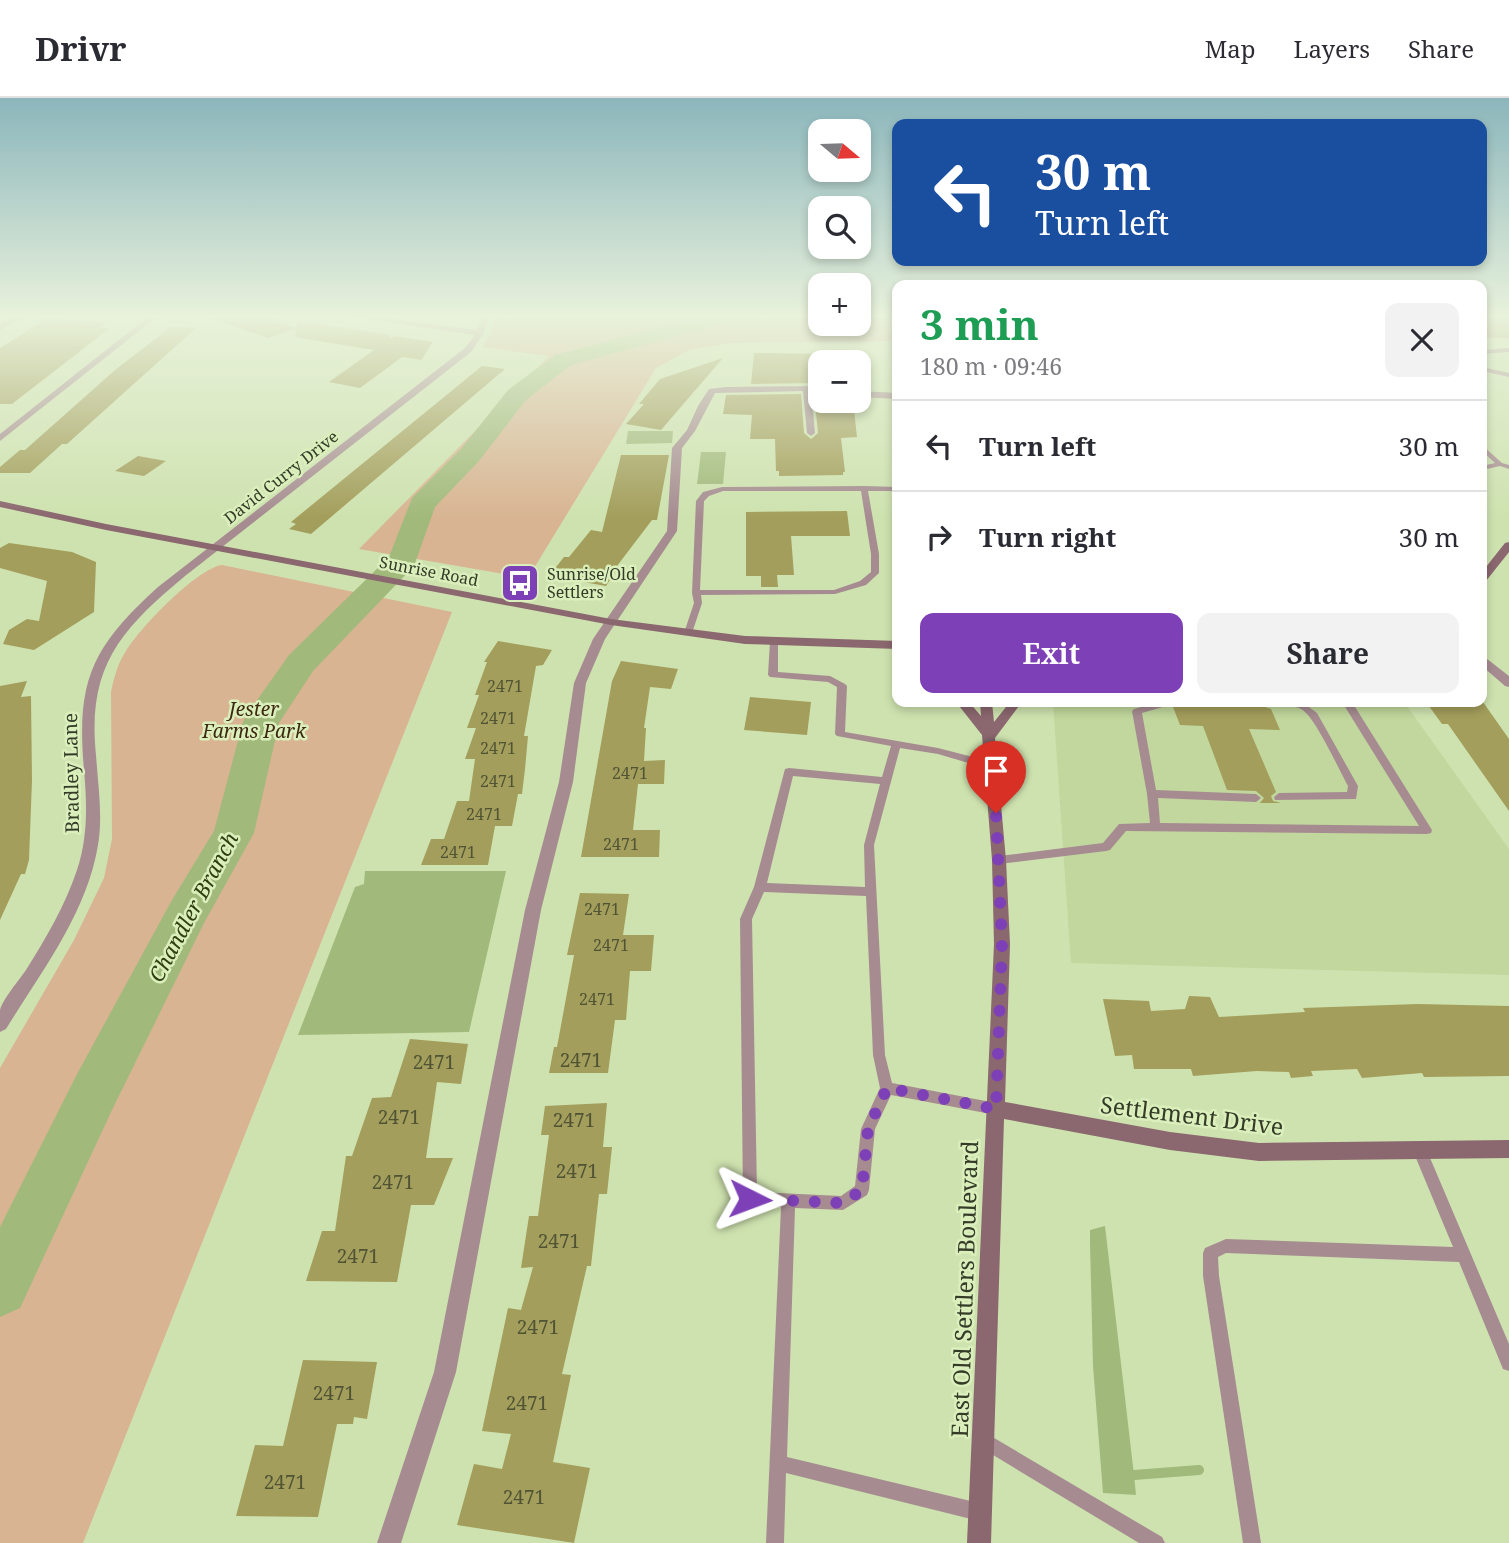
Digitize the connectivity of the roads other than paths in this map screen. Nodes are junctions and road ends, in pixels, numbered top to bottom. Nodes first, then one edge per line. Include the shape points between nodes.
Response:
1 (69, 383) edge
2 (425, 383) edge
3 (807, 388) joint
4 (871, 389) edge
5 (892, 390) edge
6 (871, 395) edge
7 (892, 396) edge
8 (811, 433) dead end
9 (0, 438) edge
10 (1487, 452) edge
11 (1500, 464) junction
12 (1487, 467) edge
13 (1509, 467) edge
14 (864, 488) junction
15 (892, 489) edge
16 (0, 505) edge
17 (1509, 545) edge
18 (215, 548) junction
19 (1487, 573) edge
20 (696, 593) junction
21 (611, 622) junction
22 (688, 633) junction
23 (892, 638) edge
24 (774, 641) junction
25 (879, 643) junction
26 (892, 644) edge
27 (892, 650) edge
28 (1487, 663) edge
29 (1509, 683) edge
30 (966, 707) edge
31 (987, 707) edge
32 (1012, 707) edge
33 (1152, 707) edge
34 (1304, 707) edge
35 (1350, 707) edge
36 (990, 736) junction
37 (896, 745) junction
38 (992, 766) junction
39 (886, 781) junction
40 (1152, 794) junction
41 (1279, 797) dead end
42 (1256, 798) dead end
43 (1155, 825) junction
44 (999, 860) junction
45 (760, 887) junction
46 (871, 892) junction
47 (0, 1024) edge
48 (887, 1088) junction
49 (996, 1109) junction
50 (1509, 1149) edge
51 (1420, 1151) junction
52 (788, 1200) junction
53 (1465, 1255) junction
54 (1509, 1363) edge
55 (983, 1439) junction
56 (778, 1463) junction
57 (980, 1512) junction
58 (389, 1543) edge
59 (775, 1543) edge
60 (979, 1543) edge
61 (1156, 1543) edge
62 (1252, 1543) edge

1 - 9 street
2 - 18 street, David Curry Drive
3 - 8 street
3 - 21 street via 712,391 677,449 672,531
4 - 5 street
6 - 7 street
10 - 11 lane
11 - 12 lane
11 - 13 lane
14 - 15 lane
14 - 20 lane via 722,489 706,494 700,501
14 - 20 lane via 875,573 863,583 835,593
16 - 18 main road, Sunrise Road
17 - 19 main road
18 - 21 main road, Sunrise Road
18 - 47 street, Bradley Lane via 135,614 101,661 88,707 94,817 91,847 74,897
20 - 22 lane via 698,603
21 - 22 main road, Sunrise Road
21 - 58 street via 580,684 566,782 533,910 445,1371
22 - 24 main road, Sunrise Road
23 - 25 main road
24 - 25 main road, Sunrise Road
24 - 37 lane via 773,675 830,679 842,686 840,734
25 - 26 main road, Sunrise Road
25 - 27 main road
28 - 29 street
30 - 36 main road
31 - 36 main road, East Old Settlers Boulevard
32 - 36 main road
33 - 40 lane via 1137,711
34 - 41 lane via 1314,715 1353,786 1352,796
35 - 43 lane via 1427,830
36 - 38 main road, East Old Settlers Boulevard
37 - 38 lane
37 - 39 lane
38 - 44 main road, East Old Settlers Boulevard
39 - 45 lane via 789,772
39 - 46 lane via 869,845
40 - 42 lane
40 - 43 lane
43 - 44 lane via 1123,827 1106,847
44 - 49 main road, East Old Settlers Boulevard via 1002,944
45 - 46 lane
45 - 52 lane via 746,919 750,1199
46 - 48 lane via 879,1055
48 - 49 lane
48 - 52 lane via 868,1129 862,1190 843,1203
49 - 51 main road, Settlement Drive via 1170,1141 1259,1152
49 - 55 main road, East Old Settlers Boulevard
50 - 51 main road, Settlement Drive
51 - 53 lane
52 - 56 lane
53 - 54 lane
53 - 62 lane via 1226,1246 1210,1253
55 - 57 main road, East Old Settlers Boulevard
55 - 61 lane
56 - 57 lane
56 - 59 lane
57 - 60 main road, East Old Settlers Boulevard

